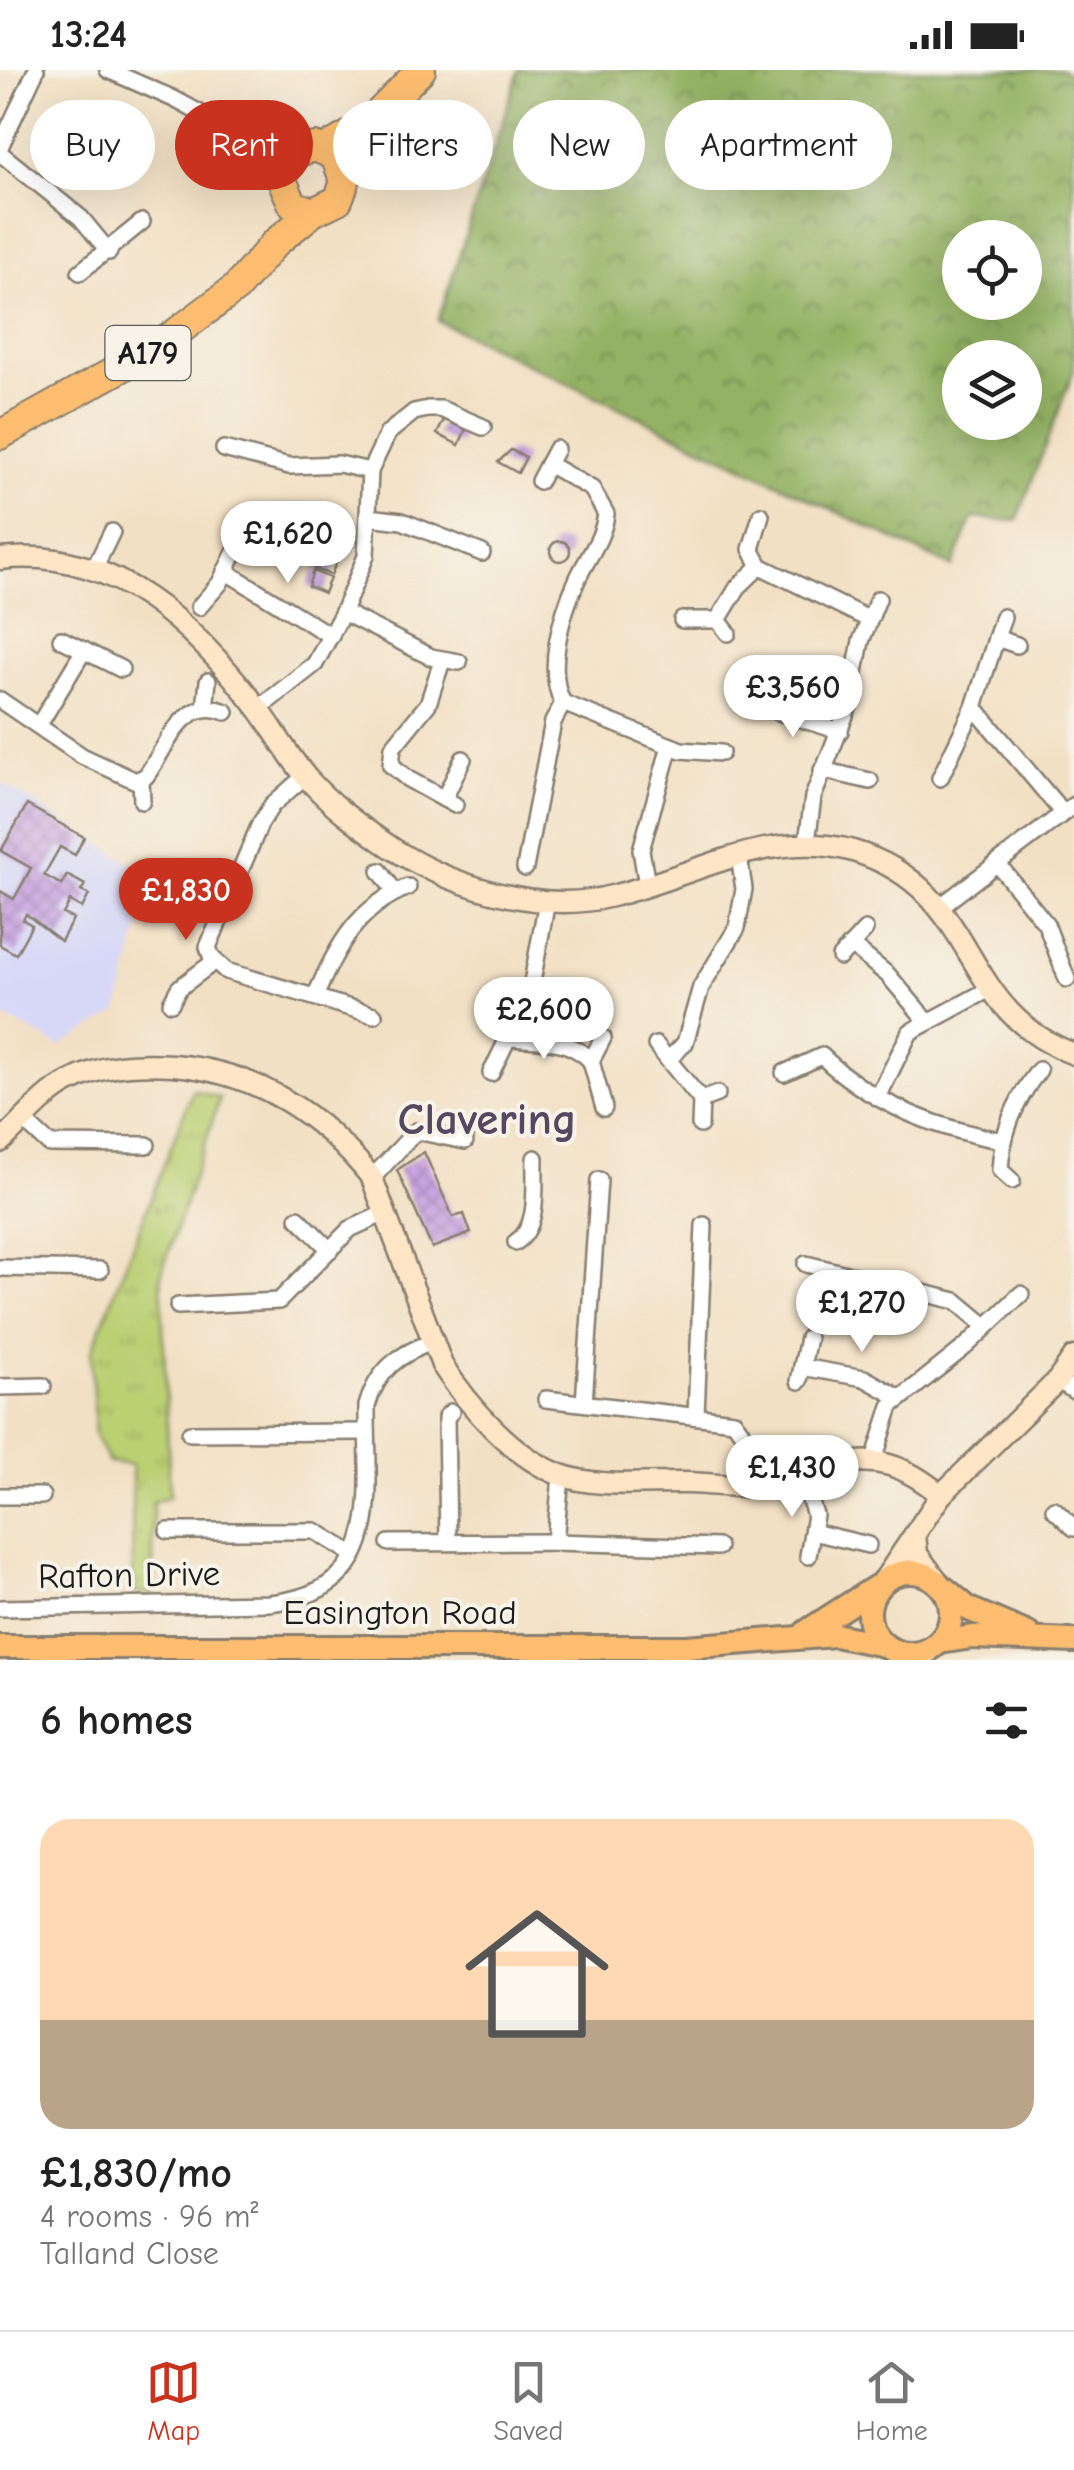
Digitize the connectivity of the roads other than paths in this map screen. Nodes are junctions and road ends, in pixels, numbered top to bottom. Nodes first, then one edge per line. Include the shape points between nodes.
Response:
1 (36, 70) edge
2 (108, 70) edge
3 (421, 70) edge
4 (126, 73) edge
5 (176, 100) edge
6 (392, 100) edge
7 (1, 148) edge
8 (284, 190) edge
9 (286, 190) edge
10 (341, 190) edge
11 (313, 212) junction
12 (142, 222) dead end
13 (275, 243) junction
14 (109, 252) junction
15 (80, 272) dead end
16 (484, 427) dead end
17 (0, 435) edge
18 (224, 449) dead end
19 (370, 470) junction
20 (539, 480) dead end
21 (761, 515) dead end
22 (368, 517) junction
23 (246, 529) dead end
24 (112, 532) dead end
25 (482, 553) dead end
26 (0, 559) edge
27 (760, 566) junction
28 (94, 568) junction
29 (226, 571) junction
30 (878, 599) dead end
31 (199, 606) dead end
32 (344, 612) junction
33 (1003, 616) dead end
34 (868, 619) junction
35 (682, 620) dead end
36 (331, 636) junction
37 (996, 638) junction
38 (61, 639) dead end
39 (1016, 645) dead end
40 (84, 650) junction
41 (442, 661) junction
42 (460, 662) dead end
43 (122, 669) dead end
44 (208, 682) dead end
45 (0, 700) edge
46 (564, 703) junction
47 (759, 706) dead end
48 (974, 707) junction
49 (206, 708) junction
50 (258, 709) junction
51 (226, 712) dead end
52 (40, 724) junction
53 (840, 731) junction
54 (670, 746) junction
55 (721, 754) dead end
56 (464, 759) dead end
57 (822, 770) junction
58 (305, 776) junction
59 (940, 778) dead end
60 (141, 780) junction
61 (870, 781) dead end
62 (142, 801) dead end
63 (1069, 809) edge
64 (806, 842) junction
65 (739, 856) junction
66 (997, 863) junction
67 (525, 868) dead end
68 (380, 871) dead end
69 (647, 885) junction
70 (547, 901) junction
71 (942, 906) junction
72 (864, 930) dead end
73 (1066, 944) edge
74 (215, 961) junction
75 (1066, 979) dead end
76 (988, 990) junction
77 (316, 994) junction
78 (172, 1003) dead end
79 (374, 1015) dead end
80 (926, 1020) junction
81 (511, 1038) junction
82 (603, 1038) dead end
83 (656, 1045) dead end
84 (1074, 1054) edge
85 (668, 1060) junction
86 (591, 1061) junction
87 (1039, 1070) dead end
88 (491, 1073) dead end
89 (784, 1073) dead end
90 (717, 1094) dead end
91 (879, 1095) junction
92 (700, 1100) junction
93 (604, 1108) dead end
94 (24, 1121) junction
95 (700, 1125) dead end
96 (465, 1141) dead end
97 (1004, 1141) junction
98 (0, 1142) edge
99 (148, 1144) dead end
100 (535, 1158) dead end
101 (372, 1178) junction
102 (599, 1180) dead end
103 (1012, 1182) dead end
104 (386, 1212) junction
105 (298, 1218) dead end
106 (704, 1225) dead end
107 (516, 1242) dead end
108 (330, 1250) junction
109 (806, 1264) dead end
110 (0, 1268) edge
111 (100, 1270) dead end
112 (1021, 1294) dead end
113 (178, 1306) dead end
114 (986, 1326) junction
115 (808, 1338) dead end
116 (432, 1342) junction
117 (1074, 1358) edge
118 (43, 1386) dead end
119 (1066, 1386) edge
120 (0, 1387) edge
121 (898, 1397) junction
122 (546, 1399) dead end
123 (584, 1404) junction
124 (450, 1411) dead end
125 (696, 1416) junction
126 (367, 1432) junction
127 (190, 1433) dead end
128 (874, 1460) junction
129 (561, 1476) junction
130 (803, 1480) junction
131 (742, 1485) junction
132 (941, 1495) junction
133 (0, 1496) edge
134 (42, 1496) dead end
135 (1054, 1510) dead end
136 (1074, 1528) edge
137 (168, 1531) dead end
138 (813, 1532) junction
139 (915, 1532) junction
140 (448, 1542) junction
141 (555, 1542) junction
142 (389, 1543) dead end
143 (868, 1545) dead end
144 (718, 1547) dead end
145 (353, 1554) junction
146 (808, 1556) dead end
147 (882, 1583) junction
148 (941, 1585) junction
149 (0, 1608) edge
150 (799, 1636) junction
151 (1046, 1640) junction
152 (1074, 1642) edge
153 (0, 1647) edge
154 (931, 1650) edge
155 (891, 1652) edge

1 - 7 street
2 - 4 street
3 - 6 highway
4 - 5 street
7 - 14 street via 81,218
8 - 13 highway
9 - 11 highway
10 - 11 highway via 338,200
11 - 13 highway
12 - 14 street
13 - 17 highway, A179 via 236,288 166,341
14 - 15 street
16 - 19 street via 442,409 414,412 388,433
18 - 19 street via 290,466
19 - 22 street
20 - 46 street via 552,456 592,489 606,514 569,601 556,658 554,678
21 - 27 street via 752,548
22 - 25 street via 402,521
22 - 32 street via 368,539
23 - 29 street
24 - 28 street
26 - 28 street via 57,558
27 - 34 street
27 - 35 street via 738,587 723,626
28 - 50 street via 167,609
29 - 31 street
29 - 36 street
30 - 34 street
32 - 36 street
32 - 41 street
33 - 37 street
34 - 53 street
36 - 50 street via 314,664
37 - 39 street
37 - 48 street
38 - 40 street
40 - 43 street
40 - 52 street
41 - 42 street
41 - 56 street via 428,704 390,756 397,773 449,802
44 - 49 street
45 - 52 street
46 - 54 street
46 - 67 street via 553,722
47 - 53 street
48 - 59 street
48 - 63 street
49 - 51 street
49 - 60 street via 178,725
50 - 58 street
52 - 60 street via 82,756
53 - 57 street
54 - 55 street
54 - 69 street via 640,850
57 - 61 street
57 - 64 street
58 - 70 street via 351,820 412,862
58 - 74 street via 260,824 212,934 208,947
60 - 62 street
63 - 66 street
64 - 65 street
64 - 71 street via 877,860
65 - 69 street
65 - 85 street via 744,889 737,928 701,987 685,1043
66 - 71 street
66 - 73 street
68 - 77 street via 402,889 350,930
69 - 70 street via 592,900
70 - 81 street via 538,966
71 - 76 street
72 - 80 street via 845,951 888,975
73 - 75 street
74 - 77 street via 226,971
74 - 78 street via 179,988
76 - 80 street
76 - 84 street via 1020,1025
77 - 79 street
80 - 91 street via 901,1045
81 - 86 street via 553,1040
81 - 88 street
82 - 86 street
83 - 85 street
85 - 92 street
86 - 93 street
87 - 97 street via 1013,1107
89 - 91 street via 819,1055
90 - 92 street
91 - 97 street via 944,1129
92 - 95 street
94 - 98 street
94 - 99 street via 49,1144
94 - 101 street via 66,1083 113,1065 220,1070 301,1108
96 - 101 street via 416,1131
97 - 103 street via 1000,1170
100 - 107 street via 532,1223
101 - 104 street
102 - 123 street
104 - 108 street via 350,1230
104 - 116 street
105 - 108 street
106 - 125 street
108 - 113 street via 279,1300
109 - 114 street via 956,1301
110 - 111 street
112 - 114 street
114 - 121 street
115 - 121 street via 800,1374 864,1378
116 - 126 street, Rafton Drive via 396,1358 383,1372 370,1396
116 - 129 street via 456,1386 480,1412 512,1444
117 - 119 street
118 - 120 street
119 - 132 street
121 - 128 street
122 - 123 street
123 - 125 street
124 - 140 street
125 - 131 street via 730,1419 742,1428
126 - 127 street
126 - 145 street, Rafton Drive via 369,1518
128 - 130 street
128 - 132 street via 915,1473
129 - 131 street
129 - 141 street
130 - 131 street
130 - 138 street via 815,1515
132 - 139 street
133 - 134 street
135 - 136 street
137 - 145 street via 315,1531
138 - 143 street
138 - 146 street
139 - 147 street
139 - 148 street via 917,1554
140 - 141 street
140 - 142 street
141 - 144 street
145 - 149 street, Rafton Drive via 330,1584 291,1600
147 - 148 main road via 911,1571
147 - 150 main road, Easington Road
147 - 155 main road via 868,1615
148 - 151 main road via 968,1609
148 - 154 main road via 952,1614
150 - 153 main road, Easington Road via 686,1647
150 - 155 main road, Easington Road via 835,1634
151 - 152 main road
151 - 154 main road via 950,1637
154 - 155 main road

